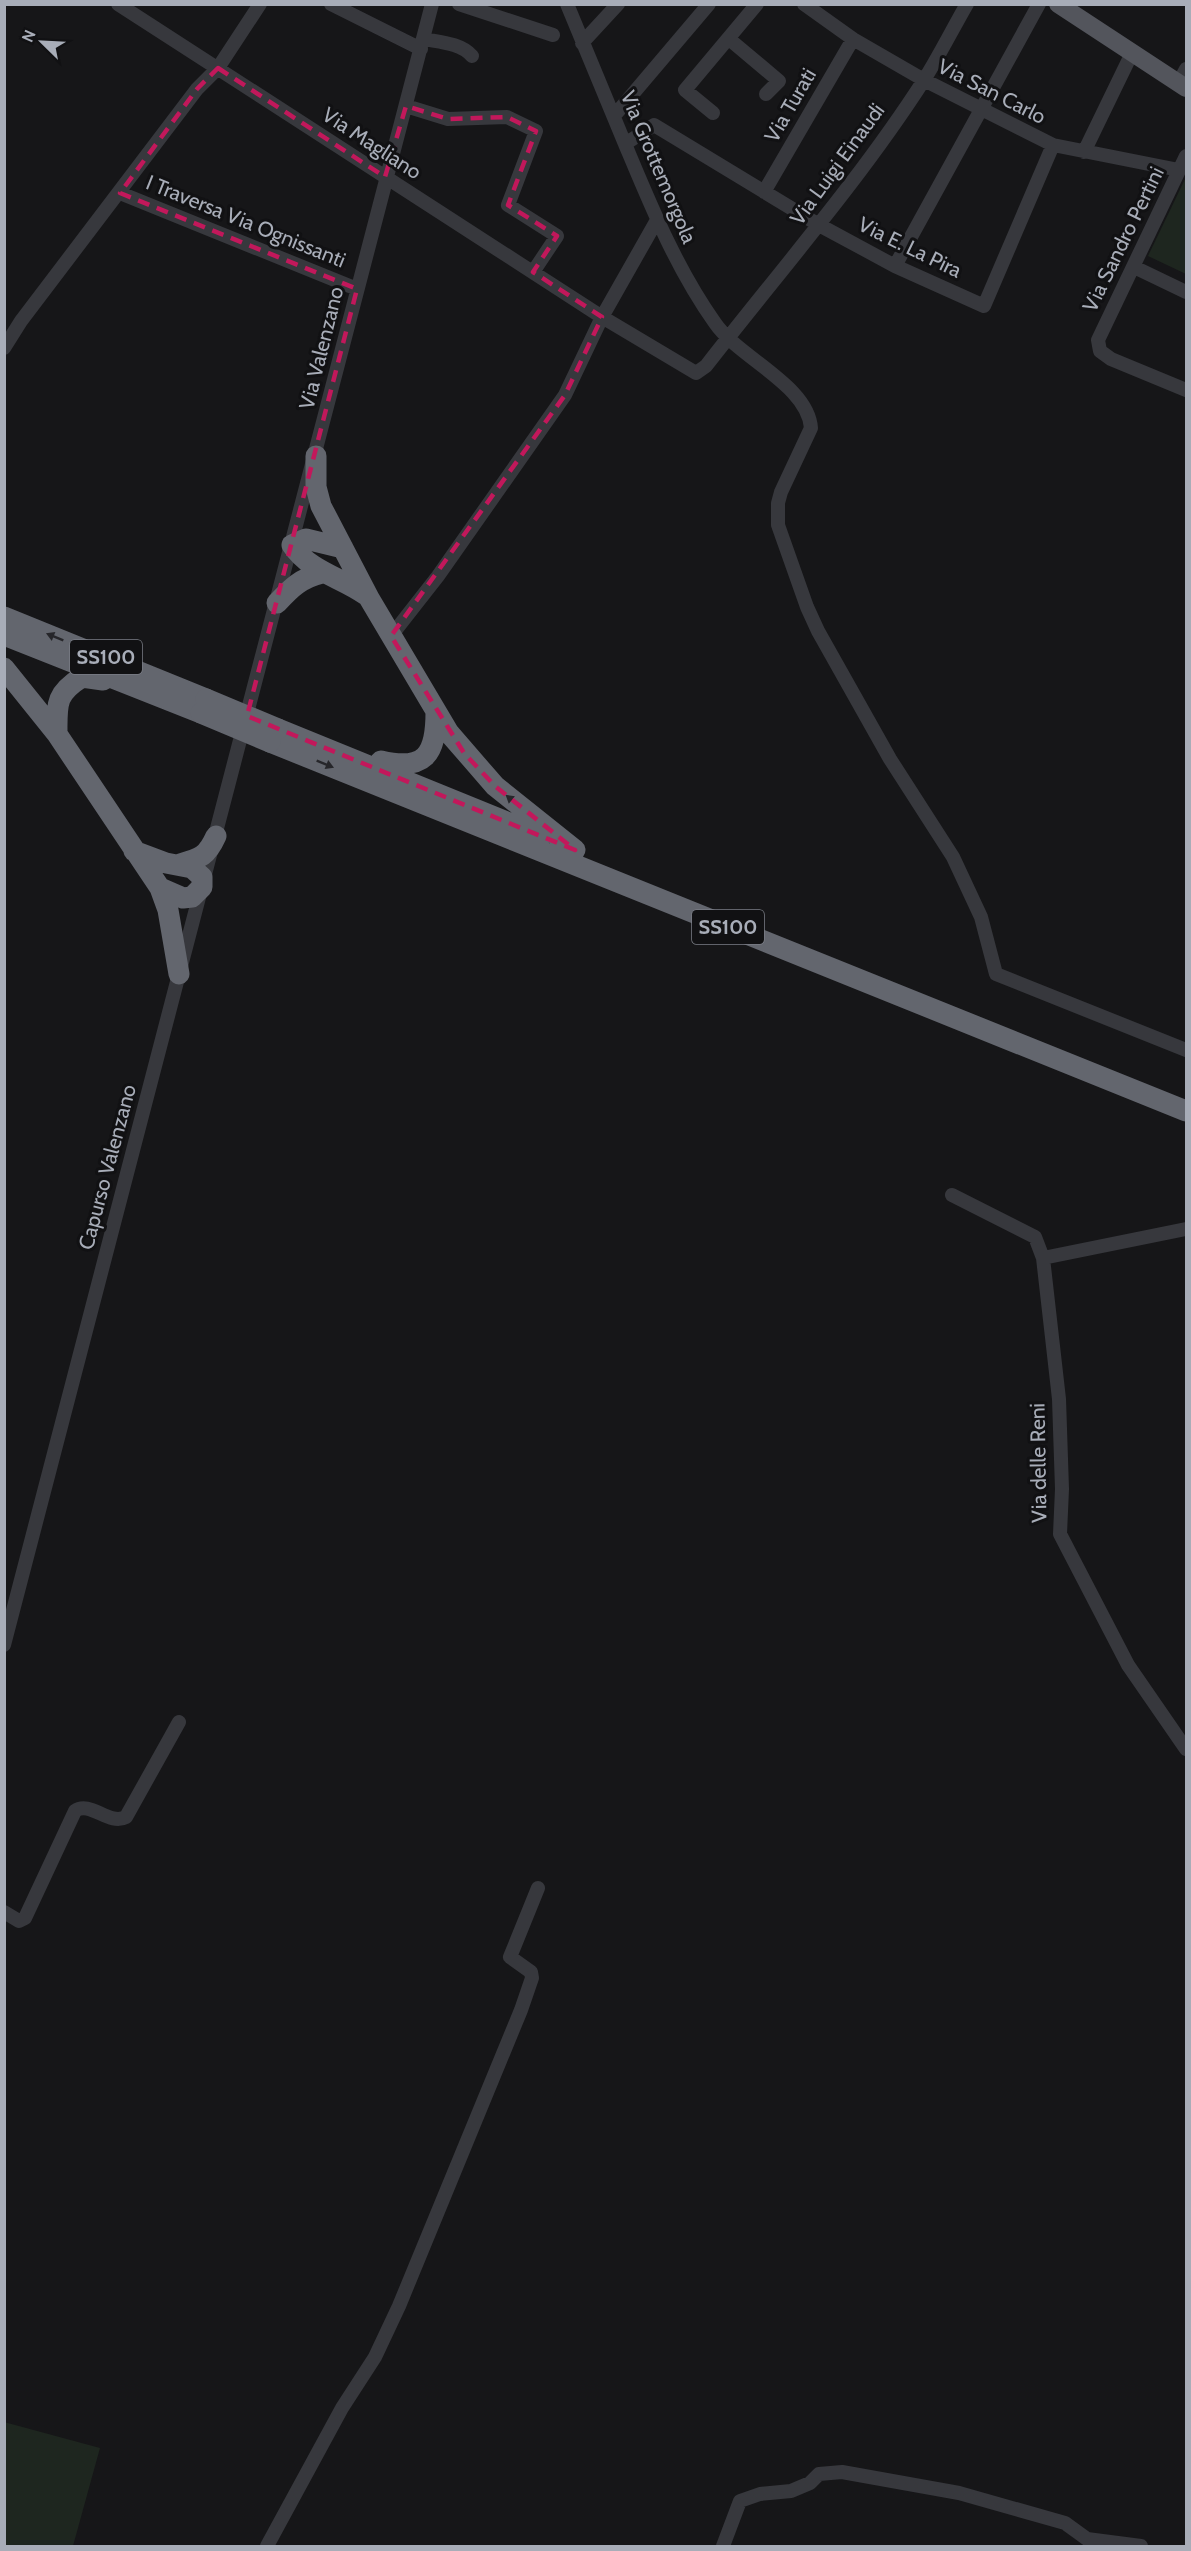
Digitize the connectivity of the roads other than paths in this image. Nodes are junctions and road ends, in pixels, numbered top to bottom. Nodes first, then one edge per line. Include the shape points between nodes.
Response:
1 (118, 4) edge
2 (260, 4) edge
3 (331, 4) edge
4 (432, 4) edge
5 (459, 4) edge
6 (567, 4) edge
7 (618, 4) edge
8 (709, 4) edge
9 (757, 4) edge
10 (804, 4) edge
11 (967, 4) edge
12 (1039, 4) edge
13 (1058, 4) edge
14 (553, 34) dead end
15 (729, 39) junction
16 (853, 39) junction
17 (582, 43) junction
18 (423, 44) junction
19 (1132, 53) junction
20 (472, 56) dead end
21 (218, 68) junction
22 (924, 80) junction
23 (1184, 80) edge
24 (766, 94) dead end
25 (406, 106) junction
26 (983, 110) junction
27 (713, 113) dead end
28 (614, 116) junction
29 (626, 144) junction
30 (1053, 145) junction
31 (1084, 152) junction
32 (1186, 156) edge
33 (1179, 170) junction
34 (385, 177) junction
35 (764, 192) junction
36 (120, 193) junction
37 (657, 220) junction
38 (819, 225) junction
39 (895, 266) junction
40 (1134, 267) junction
41 (533, 272) junction
42 (357, 289) junction
43 (1186, 292) edge
44 (602, 317) junction
45 (727, 338) junction
46 (4, 348) edge
47 (1186, 390) edge
48 (316, 456) junction
49 (292, 545) junction
50 (343, 548) junction
51 (322, 573) junction
52 (369, 598) junction
53 (277, 603) junction
54 (4, 617) edge
55 (4, 636) edge
56 (391, 636) junction
57 (4, 668) edge
58 (251, 700) joint
59 (198, 706) junction
60 (436, 712) junction
61 (57, 734) junction
62 (274, 736) junction
63 (310, 742) junction
64 (216, 836) junction
65 (133, 850) junction
66 (575, 850) junction
67 (180, 864) junction
68 (202, 887) junction
69 (160, 888) junction
70 (179, 974) junction
71 (1186, 1050) edge
72 (1186, 1097) edge
73 (1186, 1111) edge
74 (952, 1195) dead end
75 (1186, 1229) edge
76 (1043, 1258) junction
77 (4, 1645) edge
78 (179, 1722) dead end
79 (1186, 1749) edge
80 (538, 1888) dead end
81 (4, 1912) edge
82 (267, 2547) edge
83 (723, 2547) edge
84 (1141, 2547) edge

1 - 21 street, Via Magliano
2 - 21 street
3 - 18 street
4 - 18 street, Via Valenzano
5 - 14 street
6 - 17 street, Via Grottemorgola
7 - 17 street
8 - 28 street
9 - 15 street
10 - 16 street, Via San Carlo
11 - 22 street, Via Luigi Einaudi
12 - 26 street
13 - 19 main road
15 - 24 street via 779,81
15 - 27 street via 685,90
16 - 22 street, Via San Carlo
16 - 35 street, Via Turati
17 - 28 street, Via Grottemorgola
18 - 20 street via 453,45
18 - 25 street, Via Valenzano
19 - 23 main road
19 - 31 street
21 - 34 street, Via Magliano
21 - 36 street via 197,89
22 - 26 street, Via San Carlo
22 - 38 street, Via Luigi Einaudi
25 - 34 street, Via Valenzano
25 - 41 street via 448,119 507,117 536,131 508,205 557,236
26 - 30 street, Via San Carlo
26 - 39 street
28 - 29 street, Via Grottemorgola
29 - 35 street, Via E. La Pira via 654,125
29 - 37 street, Via Grottemorgola
30 - 31 street, Via San Carlo
30 - 39 street, Via E. La Pira via 984,306
31 - 33 street, Via San Carlo
32 - 33 street, Via Sandro Pertini
33 - 40 street, Via Sandro Pertini
34 - 41 street, Via Magliano
34 - 42 street, Via Valenzano
35 - 38 street, Via E. La Pira
36 - 42 street, I Traversa Via Ognissanti
36 - 46 street
37 - 44 street
37 - 45 street, Via Grottemorgola via 684,275
38 - 39 street, Via E. La Pira
38 - 45 street, Via Luigi Einaudi
40 - 43 street
40 - 47 street, Via Sandro Pertini via 1098,340 1100,351
41 - 44 street, Via Magliano
42 - 48 street, Via Valenzano
44 - 45 street, Via Luigi Einaudi via 696,373
44 - 56 street via 565,395
45 - 71 street, Via Grottemorgola via 792,392 810,417 811,429 778,502 778,525 818,631 890,759 953,857 981,917 996,974
48 - 49 street, Via Valenzano
48 - 50 highway, SS100 via 316,487 321,506
49 - 50 highway via 306,539
49 - 51 highway, SS100 via 300,557
49 - 53 street, Via Valenzano
50 - 52 highway, SS100
51 - 52 highway, SS100 via 338,577
51 - 53 highway via 294,585
52 - 56 highway, SS100
53 - 58 street, Via Valenzano
59 -> 54 highway, SS100
55 - 59 highway, SS100
56 - 60 highway, SS100
57 - 61 highway
58 - 64 street, Capurso Valenzano
59 - 61 highway, SS100 via 171,705 100,679 82,677 66,687 57,702
59 - 62 highway, SS100, bridge
60 - 63 highway via 436,736 430,751 421,762 409,765 378,761
66 -> 60 highway, SS100 via 495,786 464,753
61 - 65 highway
62 - 63 highway, SS100
62 -> 73 highway, SS100
63 - 66 highway, SS100
64 - 67 highway via 209,851
64 - 68 street, Capurso Valenzano
65 - 67 highway via 166,863
65 - 69 highway
66 - 72 highway, SS100
67 - 68 highway via 202,877
68 - 69 highway via 192,897 183,898
68 - 70 street, Capurso Valenzano
69 - 70 highway via 168,910
70 - 77 street, Capurso Valenzano
74 - 76 street, Via delle Reni via 1035,1237
75 - 76 street
76 - 79 street, Via delle Reni via 1059,1399 1060,1534 1128,1665
78 - 81 street via 126,1817 117,1820 84,1808 75,1811 25,1918 16,1920
80 - 82 street via 510,1957 531,1972 521,2010 375,2357 342,2408
83 - 84 street via 740,2501 760,2494 791,2491 810,2484 819,2475 843,2472 959,2493 1065,2523 1087,2539

